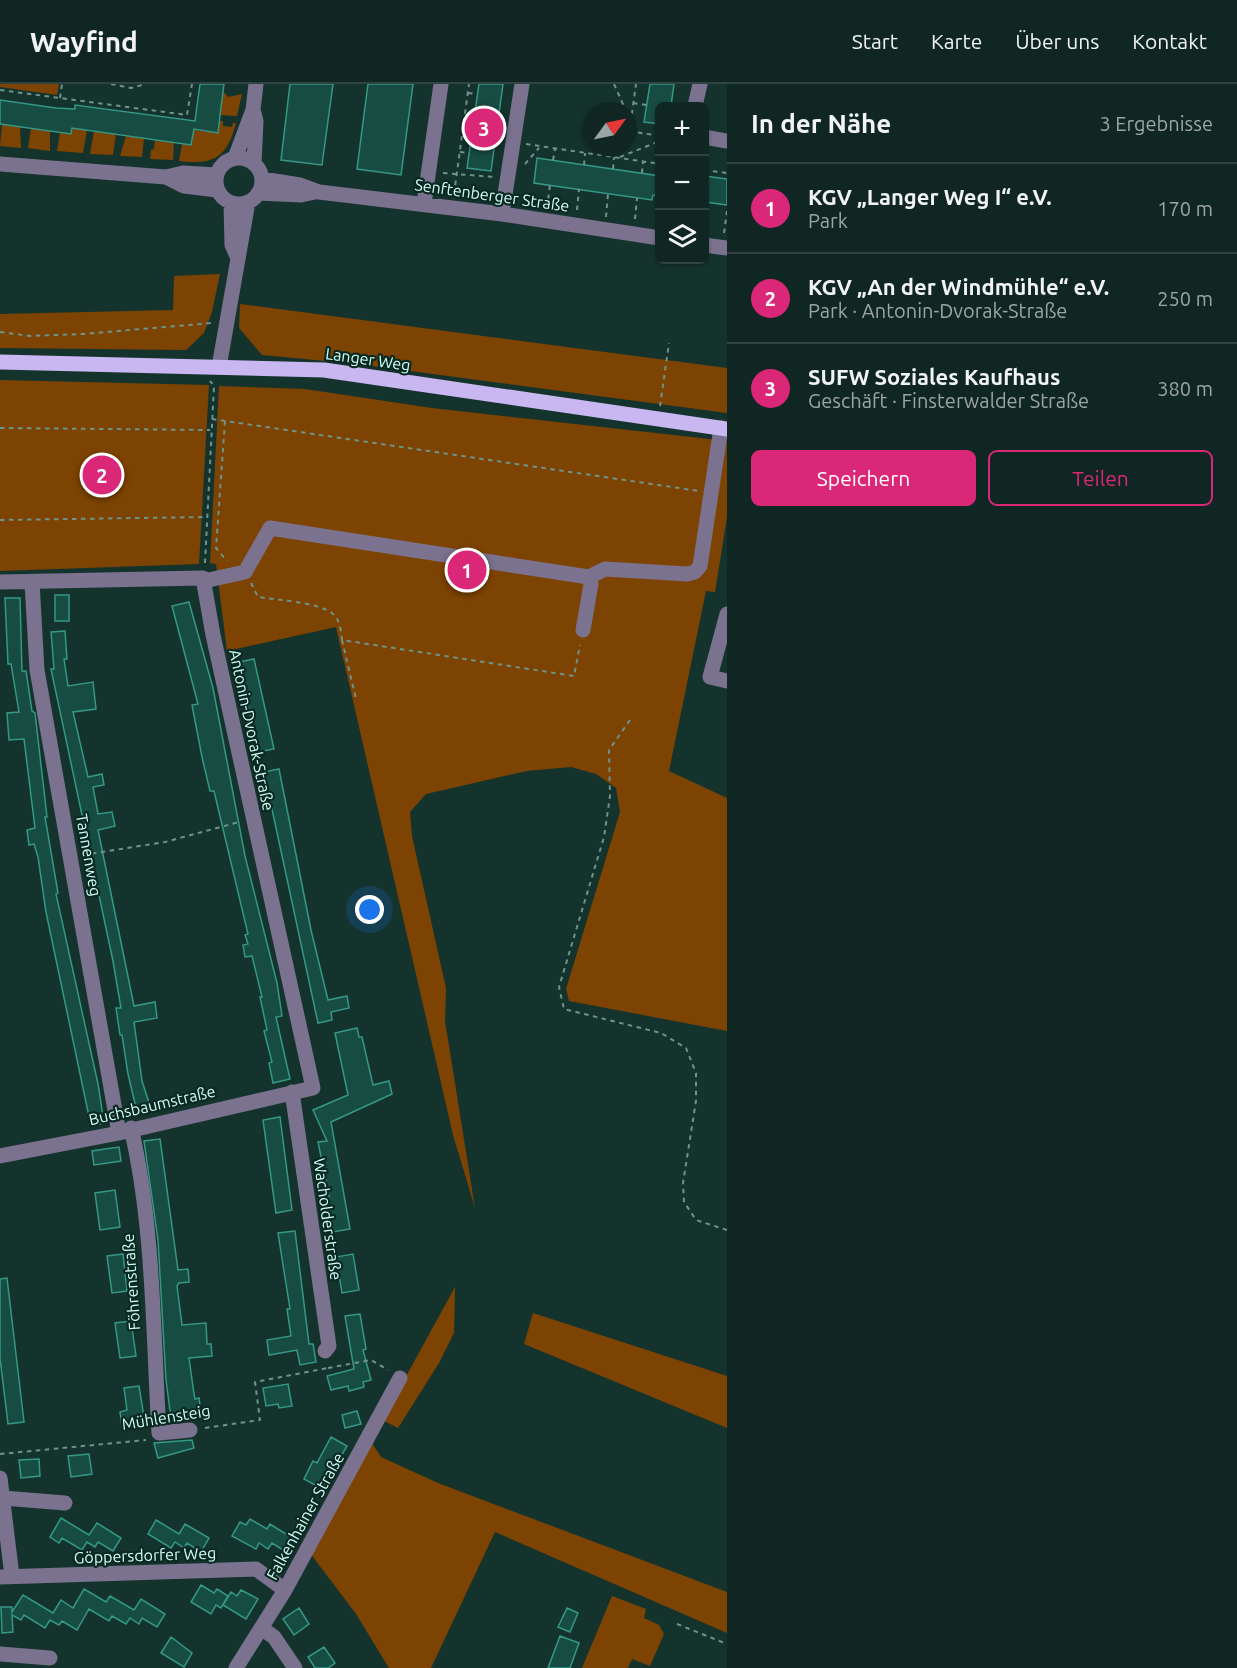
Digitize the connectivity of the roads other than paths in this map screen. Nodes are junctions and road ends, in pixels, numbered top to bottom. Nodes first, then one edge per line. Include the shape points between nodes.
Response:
1 (256, 84) edge
2 (441, 84) edge
3 (522, 84) edge
4 (700, 84) edge
5 (696, 102) edge
6 (253, 110) junction
7 (709, 138) edge
8 (727, 141) edge
9 (235, 158) junction
10 (0, 164) edge
11 (254, 164) junction
12 (217, 182) junction
13 (256, 191) junction
14 (231, 204) junction
15 (424, 204) junction
16 (502, 213) junction
17 (655, 237) edge
18 (709, 246) edge
19 (724, 248) edge
20 (237, 256) junction
21 (0, 362) edge
22 (219, 367) junction
23 (724, 428) edge
24 (589, 577) junction
25 (204, 580) junction
26 (0, 582) edge
27 (32, 582) junction
28 (727, 614) edge
29 (583, 630) road end
30 (727, 681) edge
31 (313, 1088) joint
32 (291, 1092) junction
33 (125, 1130) junction
34 (0, 1156) edge
35 (326, 1351) road end
36 (400, 1378) road end
37 (190, 1430) road end
38 (159, 1433) joint
39 (0, 1478) edge
40 (3, 1498) junction
41 (65, 1503) dead end
42 (6, 1577) edge
43 (285, 1590) junction
44 (261, 1628) junction
45 (0, 1654) edge
46 (50, 1658) dead end
47 (236, 1668) edge
48 (295, 1668) edge

1 - 6 street
2 - 15 street
3 - 16 street
4 - 5 street
6 - 9 street
6 - 11 street
7 - 8 street
9 - 11 street
9 - 12 street via 225,162
10 - 12 street via 166,177 184,186
11 - 13 street
12 - 14 street
13 - 14 street, Senftenberger Straße
13 - 15 street, Senftenberger Straße via 301,195 319,192
13 - 20 street
14 - 20 street via 232,245
15 - 16 street, Senftenberger Straße
16 - 17 street, Senftenberger Straße
18 - 19 street
20 - 22 street
21 - 22 main road, Langer Weg
22 - 23 main road, Langer Weg via 324,370
23 - 24 street via 700,566 695,572 605,569
24 - 25 street via 270,528 245,572
24 - 29 street
25 - 27 street
25 - 31 street, Antonin-Dvorak-Straße
26 - 27 street
27 - 33 street, Tannenweg via 37,670
28 - 30 street via 710,677
31 - 32 street, Buchsbaumstraße
32 - 33 street, Buchsbaumstraße
32 - 35 street, Wacholderstraße
33 - 34 street, Buchsbaumstraße
33 - 38 street, Föhrenstraße via 136,1149 147,1246
36 - 43 street, Falkenhainer Straße
37 - 38 street, Mühlensteig
39 - 40 street
40 - 41 street
40 - 42 street
42 - 43 street, Göppersdorfer Weg via 256,1569
43 - 44 street, Falkenhainer Straße
44 - 47 street, Falkenhainer Straße
44 - 48 street via 274,1637
45 - 46 street

